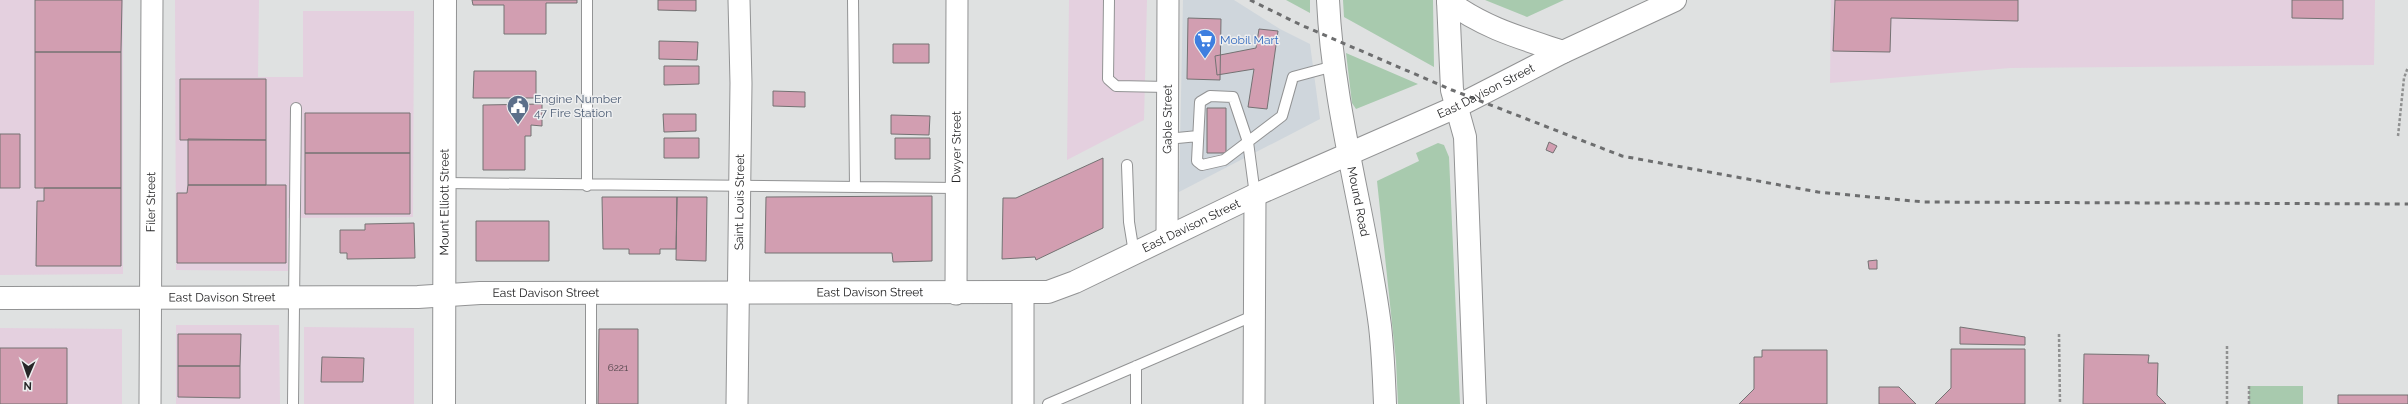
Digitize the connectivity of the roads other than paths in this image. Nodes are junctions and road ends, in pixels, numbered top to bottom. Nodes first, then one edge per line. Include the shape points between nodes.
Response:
1 (152, 0) edge
2 (445, 0) edge
3 (588, 0) edge
4 (739, 0) edge
5 (853, 0) edge
6 (957, 0) edge
7 (1109, 0) edge
8 (1168, 0) edge
9 (1328, 0) edge
10 (1448, 0) edge
11 (1675, 0) edge
12 (1563, 52) junction
13 (1334, 66) junction
14 (1168, 87) junction
15 (1456, 106) junction
16 (296, 108) dead end
17 (1198, 136) junction
18 (1167, 139) junction
19 (1248, 142) junction
20 (1350, 154) junction
21 (1128, 165) dead end
22 (445, 183) junction
23 (587, 186) junction
24 (739, 186) junction
25 (855, 187) junction
26 (956, 188) junction
27 (1255, 195) junction
28 (1167, 237) junction
29 (1134, 253) junction
30 (591, 293) junction
31 (738, 293) junction
32 (1023, 293) junction
33 (956, 294) junction
34 (444, 296) junction
35 (0, 298) edge
36 (150, 298) junction
37 (293, 298) junction
38 (1255, 315) junction
39 (1136, 366) junction
40 (150, 404) edge
41 (293, 404) edge
42 (444, 404) edge
43 (591, 404) edge
44 (737, 404) edge
45 (1023, 404) edge
46 (1048, 404) edge
47 (1136, 404) edge
48 (1254, 404) edge
49 (1385, 404) edge
50 (1475, 404) edge

1 - 36 street, Filer Street
2 - 22 main road, Mount Elliott Street
3 - 23 lane
4 - 24 street, Saint Louis Street
5 - 25 lane
6 - 26 street, Dwyer Street
7 - 14 lane via 1108,79 1116,86
8 - 14 street, Gable Street
9 - 13 main road, Mound Road
10 - 12 main road via 1469,17
10 - 15 main road via 1450,76
11 - 12 main road, East Davison Street
12 - 15 main road, East Davison Street
13 - 19 lane via 1293,78 1282,116
13 - 20 main road, Mound Road
14 - 18 street, Gable Street
15 - 20 main road, East Davison Street
15 - 50 main road via 1465,137
16 - 37 lane
17 - 18 lane
17 - 19 lane via 1197,161 1202,165 1224,160
17 - 19 lane via 1200,102 1210,96 1233,97
18 - 28 street, Gable Street
19 - 27 lane
20 - 27 main road, East Davison Street
20 - 49 main road, Mound Road via 1379,324
21 - 29 lane via 1129,222
22 - 23 lane
22 - 34 main road, Mount Elliott Street
23 - 24 lane
24 - 25 lane
24 - 31 street, Saint Louis Street
25 - 26 lane
26 - 33 street, Dwyer Street
27 - 28 main road, East Davison Street
27 - 38 street
28 - 29 main road, East Davison Street
29 - 32 main road, East Davison Street via 1075,282 1048,292
30 - 31 main road, East Davison Street
30 - 34 main road, East Davison Street via 480,293
30 - 43 lane
31 - 33 main road, East Davison Street
31 - 44 street, Saint Louis Street
32 - 33 main road, East Davison Street
32 - 45 street
34 - 37 main road, East Davison Street
34 - 42 main road, Mount Elliott Street
35 - 36 main road, East Davison Street
36 - 37 main road, East Davison Street
36 - 40 street, Filer Street
37 - 41 lane
38 - 39 lane
38 - 48 street
39 - 46 lane
39 - 47 lane

